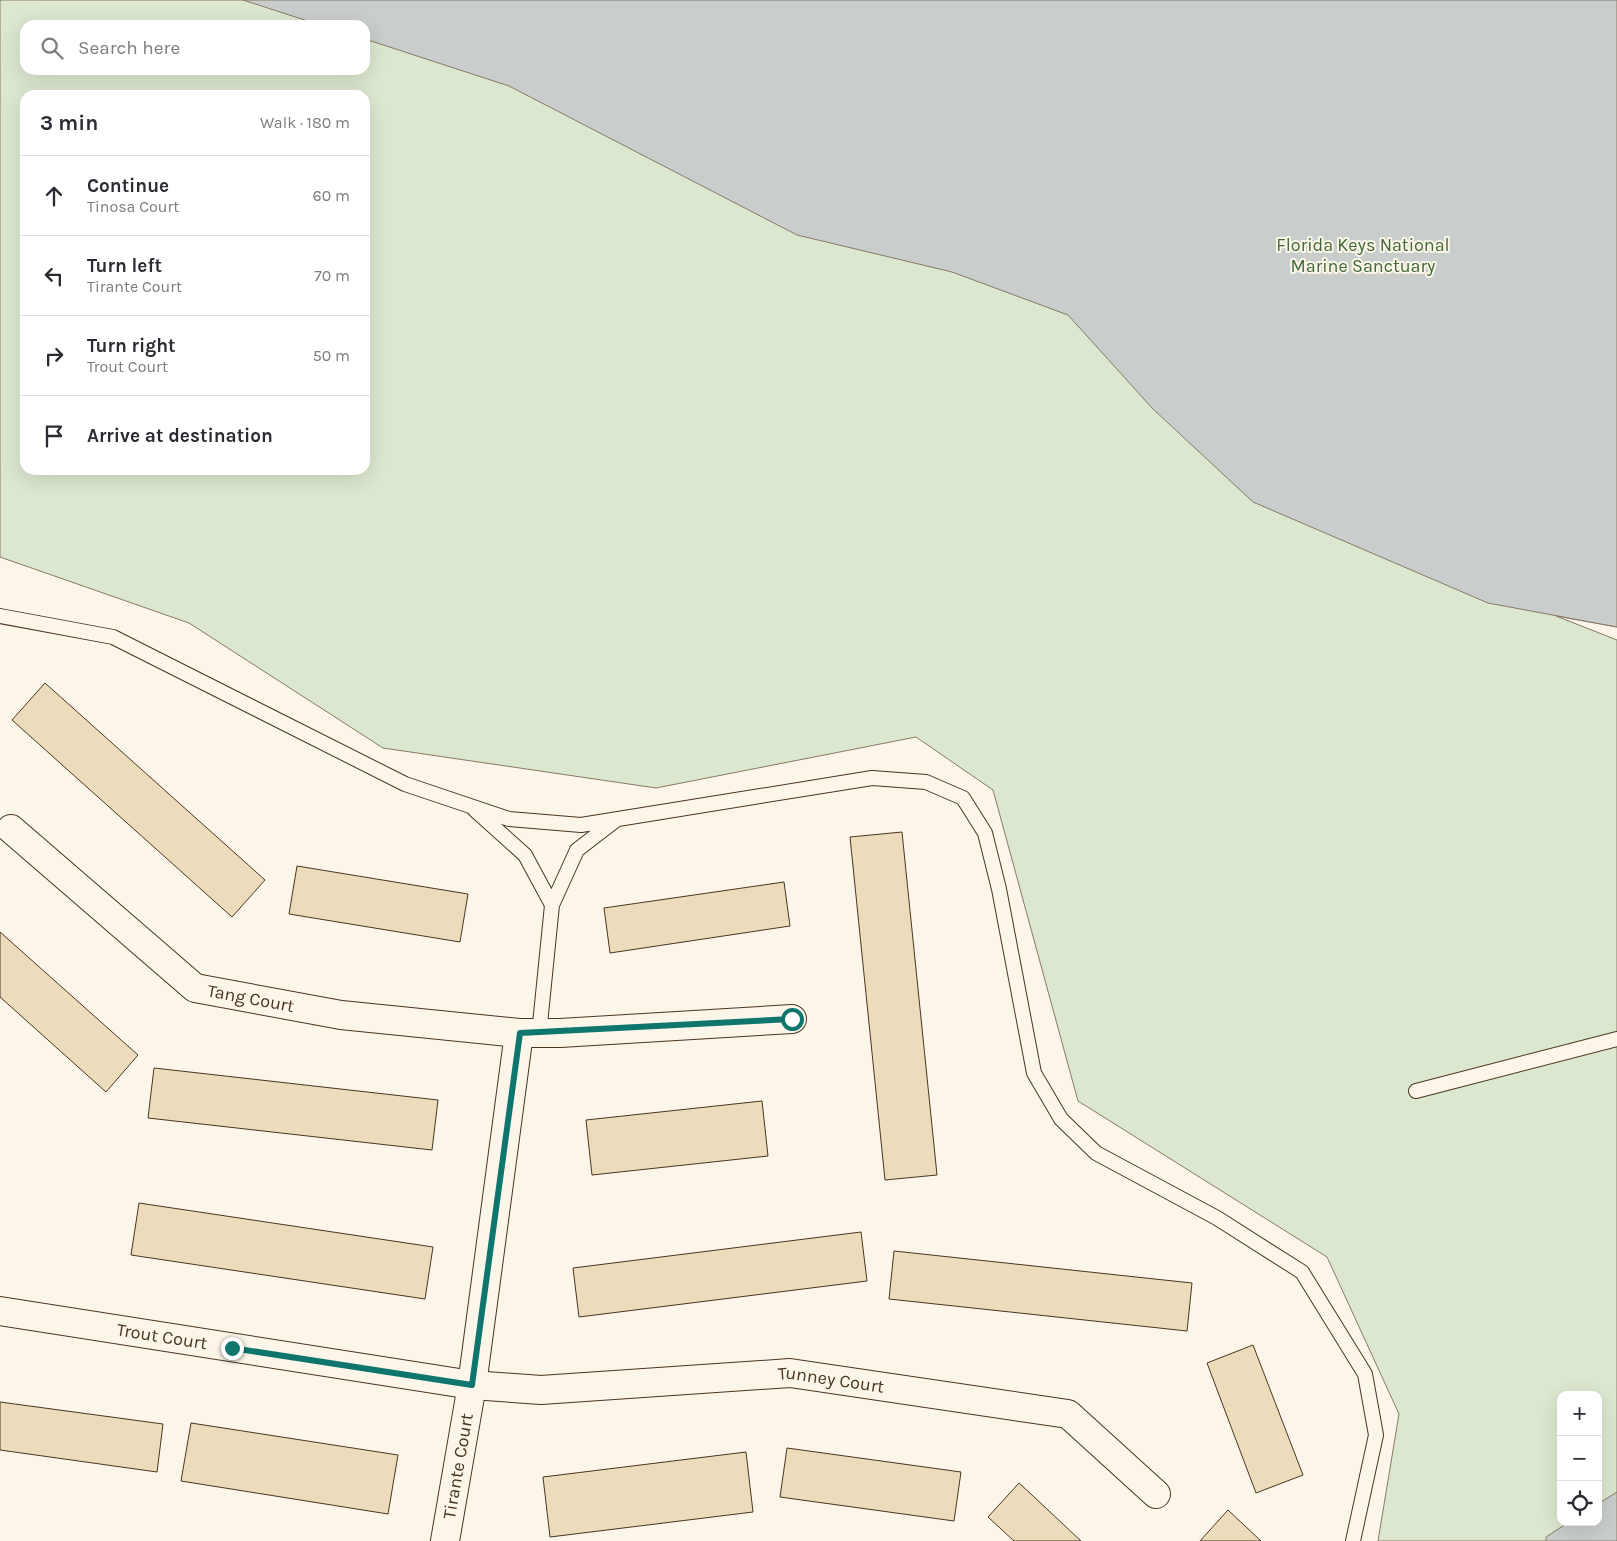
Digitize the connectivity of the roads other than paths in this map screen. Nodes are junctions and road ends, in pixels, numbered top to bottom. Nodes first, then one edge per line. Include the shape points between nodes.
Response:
1 (0, 616) edge
2 (471, 806) junction
3 (618, 818) junction
4 (11, 829) dead end
5 (552, 905) junction
6 (792, 1019) dead end
7 (529, 1033) junction
8 (1617, 1039) edge
9 (1416, 1091) dead end
10 (0, 1311) edge
11 (472, 1385) junction
12 (1156, 1494) dead end
13 (445, 1541) edge
14 (1353, 1541) edge

1 - 2 lane via 113,637 405,784
2 - 3 lane via 518,820 581,824
2 - 5 lane via 525,855
3 - 5 lane via 576,850
3 - 14 lane via 872,778 926,782 963,798 985,833 1000,890 1034,1073 1061,1119 1096,1153 1216,1218 1302,1272 1365,1374 1376,1435
4 - 7 street, Tang Court via 195,988 341,1015
5 - 7 lane
6 - 7 street, Tang Court
7 - 11 street, Tirante Court
8 - 9 lane
10 - 11 street, Trout Court
11 - 12 street, Tunney Court via 541,1390 790,1373 1068,1414
11 - 13 street, Tirante Court

